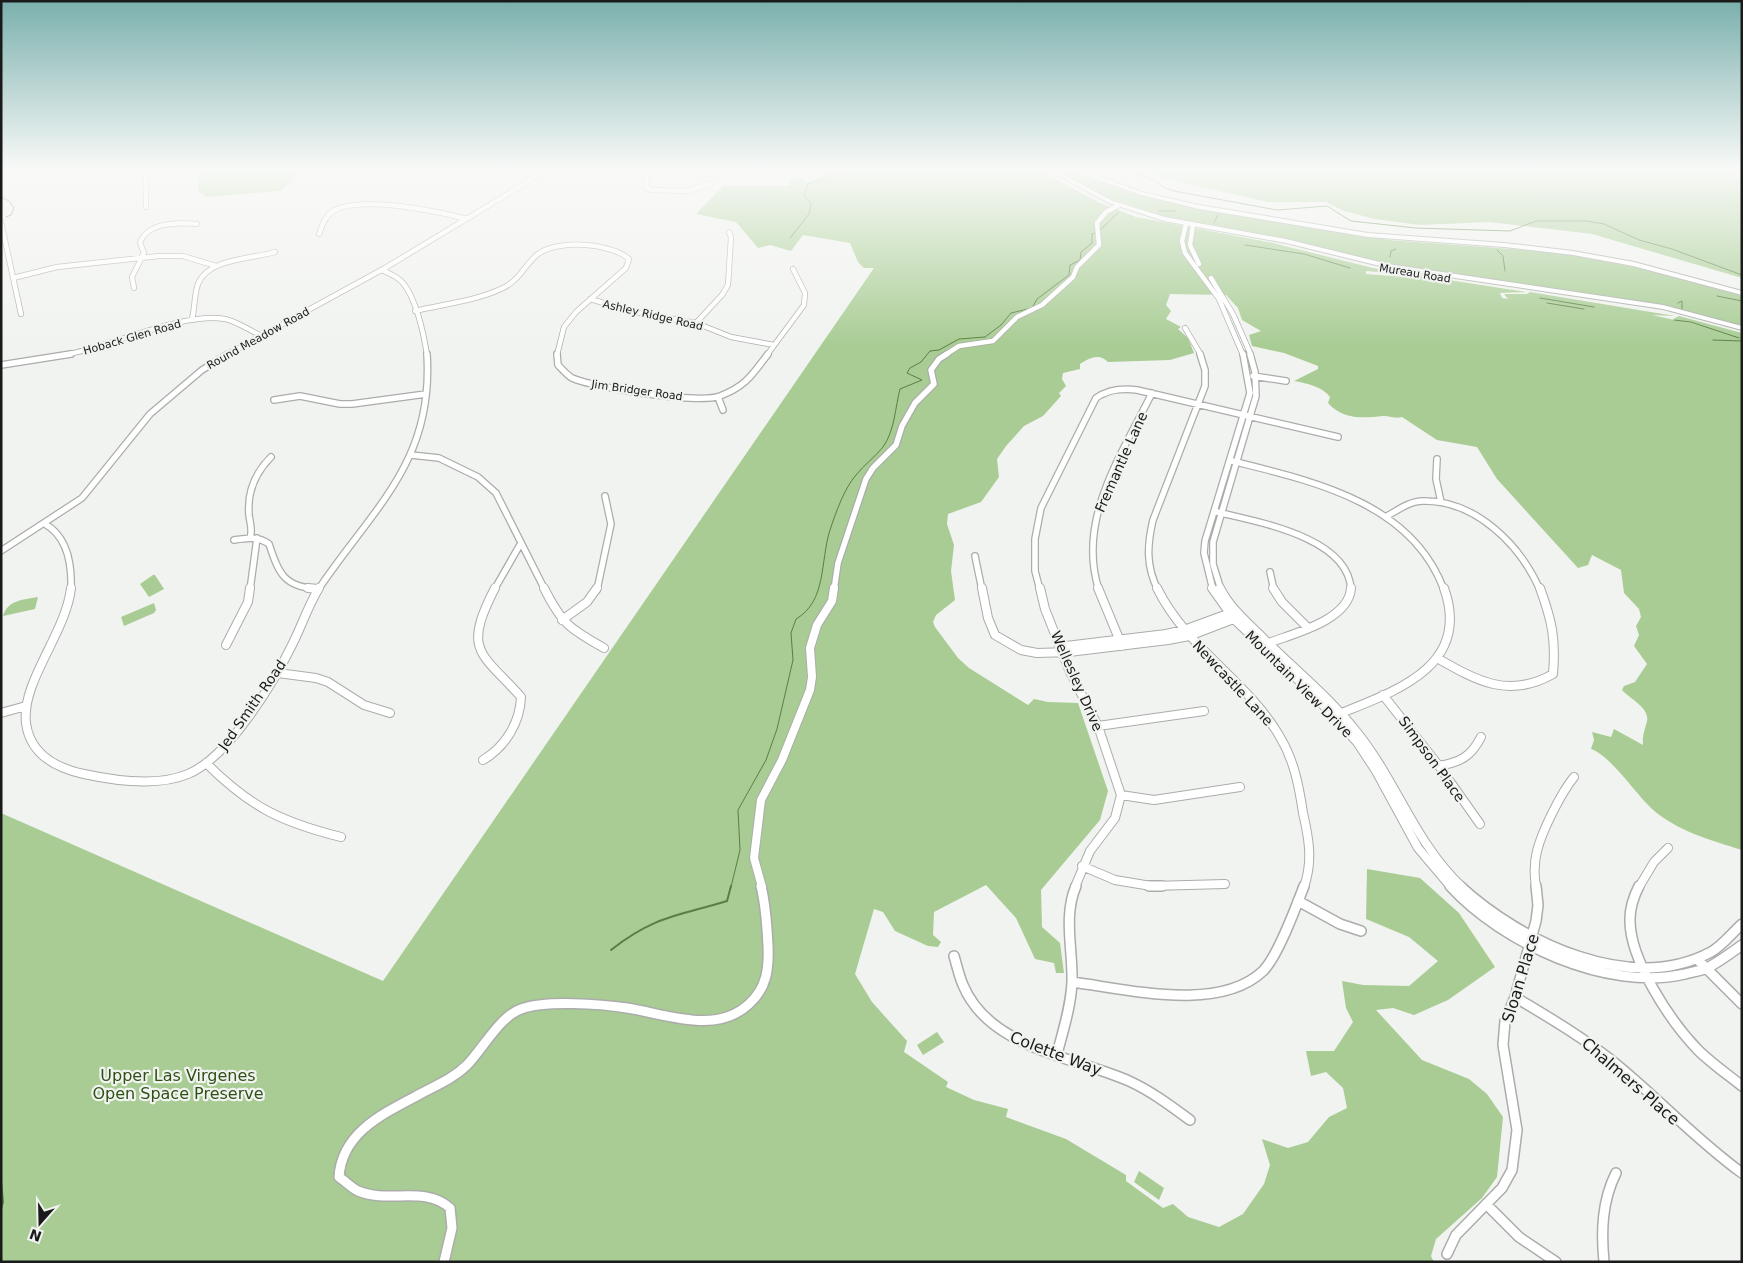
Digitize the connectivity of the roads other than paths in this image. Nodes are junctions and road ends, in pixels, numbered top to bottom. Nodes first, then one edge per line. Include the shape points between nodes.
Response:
1 (3, 228) edge
2 (160, 228) edge
3 (322, 228) edge
4 (452, 228) edge
5 (1097, 228) edge
6 (1189, 228) edge
7 (1199, 228) edge
8 (1325, 228) edge
9 (1356, 228) edge
10 (729, 232) dead end
11 (319, 234) dead end
12 (275, 252) dead end
13 (142, 257) junction
14 (216, 266) junction
15 (793, 269) dead end
16 (382, 270) junction
17 (13, 278) junction
18 (134, 288) dead end
19 (1742, 288) edge
20 (1742, 293) edge
21 (590, 300) junction
22 (415, 311) junction
23 (21, 314) dead end
24 (192, 319) junction
25 (696, 323) junction
26 (1185, 328) dead end
27 (1742, 330) edge
28 (260, 335) junction
29 (774, 345) junction
30 (1, 365) edge
31 (1253, 376) junction
32 (1286, 382) dead end
33 (1152, 393) junction
34 (426, 394) junction
35 (718, 397) junction
36 (274, 400) dead end
37 (1199, 404) junction
38 (723, 410) dead end
39 (1247, 415) junction
40 (1338, 437) dead end
41 (411, 455) junction
42 (271, 457) dead end
43 (1437, 459) dead end
44 (1233, 461) junction
45 (605, 496) dead end
46 (1441, 502) junction
47 (1217, 512) junction
48 (1387, 516) junction
49 (45, 524) junction
50 (253, 538) junction
51 (234, 540) dead end
52 (521, 543) junction
53 (1, 551) edge
54 (975, 556) dead end
55 (1270, 572) dead end
56 (318, 589) junction
57 (1235, 615) junction
58 (562, 620) junction
59 (1307, 627) junction
60 (1187, 633) junction
61 (1120, 644) junction
62 (1264, 644) junction
63 (226, 645) dead end
64 (604, 648) dead end
65 (1062, 650) junction
66 (1437, 658) junction
67 (278, 673) junction
68 (1383, 695) junction
69 (26, 706) junction
70 (1204, 711) dead end
71 (1, 713) edge
72 (390, 713) dead end
73 (1338, 715) junction
74 (1098, 726) junction
75 (1481, 737) dead end
76 (483, 760) dead end
77 (206, 764) junction
78 (1439, 766) junction
79 (1574, 777) dead end
80 (1240, 787) dead end
81 (1121, 795) junction
82 (1480, 824) dead end
83 (341, 837) dead end
84 (1668, 848) dead end
85 (1082, 866) junction
86 (1225, 884) dead end
87 (1298, 902) junction
88 (1740, 929) edge
89 (1361, 931) dead end
90 (1531, 942) junction
91 (1742, 945) edge
92 (954, 956) dead end
93 (1698, 960) junction
94 (1645, 968) junction
95 (1708, 970) junction
96 (1651, 979) junction
97 (1072, 982) junction
98 (1515, 997) junction
99 (1742, 1004) edge
100 (1057, 1054) junction
101 (1742, 1086) edge
102 (1190, 1120) dead end
103 (1616, 1172) dead end
104 (1742, 1173) edge
105 (1486, 1204) junction
106 (1447, 1254) dead end
107 (444, 1262) edge
108 (1556, 1262) edge
109 (1604, 1262) edge

1 - 17 street
2 - 13 street via 148,232 140,240 144,252
3 - 11 street
4 - 16 street, Round Meadow Road
5 - 107 street via 1099,244 1077,267 1073,277 1042,305 1017,317 993,341 964,345 939,359 931,370 934,384 915,403 896,445 866,479 838,563 832,601 812,640 810,690 782,760 761,800 754,858 766,904 769,964 766,980 757,996 730,1017 710,1021 625,1008 539,1005 520,1009 496,1030 466,1066 380,1116 346,1148 340,1162 339,1177 348,1187 380,1198 429,1196 443,1199 452,1208 454,1221
6 - 31 street, Mountain View Drive via 1191,250 1219,290 1252,357
7 - 27 main road, Mureau Road via 1390,270 1658,310
8 - 20 highway via 1368,235 1573,252 1634,264
9 - 19 highway via 1574,248 1644,262
10 - 25 street via 728,285
12 - 14 street
13 - 14 street via 183,256
13 - 17 street via 57,266
13 - 18 street via 132,277
14 - 24 street via 198,283
15 - 29 street, Jim Bridger Road via 806,302
16 - 22 street, Jed Smith Road via 402,281
16 - 28 street, Round Meadow Road
17 - 23 street
21 - 22 street, Jim Bridger Road via 626,268 629,259 626,254 611,248 566,245 549,248 536,255 510,285 483,295
21 - 25 street, Ashley Ridge Road
21 - 35 street, Jim Bridger Road via 564,327 557,351 558,365 570,377 593,385 690,398
22 - 34 street, Jed Smith Road via 427,346
24 - 28 street, Hoback Glen Road via 226,319
24 - 30 street, Hoback Glen Road via 89,351
25 - 29 street, Ashley Ridge Road via 725,335
26 - 37 street, Newcastle Lane via 1205,365 1205,386
28 - 49 street, Round Meadow Road via 211,364 167,398 136,430 89,491
29 - 35 street, Jim Bridger Road via 744,384
31 - 32 street
31 - 39 street, Mountain View Drive
33 - 37 street, Wellesley Drive
33 - 61 street, Fremantle Lane via 1100,503 1093,527 1094,573
33 - 65 street, Wellesley Drive via 1115,389 1096,398 1041,508 1035,539 1035,570 1045,609
34 - 36 street via 352,404 300,396
34 - 41 street, Jed Smith Road via 420,432
35 - 38 street
37 - 39 street, Wellesley Drive
37 - 60 street, Newcastle Lane via 1153,520 1148,542 1152,578
39 - 40 street, Wellesley Drive
39 - 44 street, Mountain View Drive
41 - 52 street via 439,458 489,485
41 - 56 street, Jed Smith Road via 400,478
42 - 50 street via 259,471 248,497
43 - 46 street via 1436,479
44 - 47 street, Mountain View Drive
44 - 48 street via 1331,488
45 - 58 street via 611,524 598,587 584,605
46 - 48 street via 1422,501
46 - 66 street via 1464,508 1492,524 1522,559 1549,610 1556,640 1556,662 1553,674 1540,684 1520,688 1496,686 1475,679
47 - 57 street, Mountain View Drive via 1205,541 1206,568 1211,586
47 - 59 street via 1314,541 1342,566 1351,586 1346,604 1332,617
48 - 66 street via 1431,560 1444,584 1449,606 1449,630
49 - 53 street, Round Meadow Road
49 - 69 street, Jed Smith Road via 54,529 64,542 71,579 70,596
50 - 51 street
50 - 56 street via 269,544 283,579 293,585
50 - 63 street via 256,555 248,602
52 - 58 street
52 - 76 street via 484,611 478,641 480,652 521,697 522,707 514,727 496,754
54 - 65 street via 988,618 995,634 1021,650 1037,653
55 - 59 street via 1270,585 1275,594
56 - 67 street, Jed Smith Road
57 - 60 street
57 - 62 street, Mountain View Drive
58 - 64 street via 573,631
59 - 62 street
60 - 61 street
60 - 87 street, Newcastle Lane via 1272,724 1295,768 1310,866
61 - 65 street via 1069,652
62 - 73 street, Mountain View Drive
65 - 74 street, Wellesley Drive
66 - 68 street via 1422,675
67 - 72 street via 328,682 364,705
67 - 77 street, Jed Smith Road via 223,748
68 - 73 street
68 - 78 street, Simpson Place
69 - 71 street
69 - 77 street, Jed Smith Road via 29,736 34,747 40,756 64,769 96,777 155,781 181,777
70 - 74 street
73 - 90 street, Mountain View Drive via 1370,762 1410,837 1428,863 1470,905 1497,926
74 - 81 street, Wellesley Drive
75 - 78 street via 1473,754 1461,761
77 - 83 street via 238,795 273,818
78 - 82 street, Simpson Place
79 - 90 street, Sloan Place via 1565,788 1537,852 1534,872 1538,905
80 - 81 street via 1154,800
81 - 85 street via 1115,818
84 - 94 street via 1658,856 1632,900 1629,921 1638,956
85 - 86 street via 1115,880 1152,886
85 - 97 street via 1073,892 1068,928
87 - 89 street
87 - 97 street, Newcastle Lane via 1264,970 1247,983 1224,993 1186,996
88 - 93 street, Mountain View Drive
90 - 94 street, Mountain View Drive via 1593,961
90 - 96 street, Mountain View Drive via 1569,962 1604,973
90 - 98 street, Sloan Place
91 - 95 street, Mountain View Drive
92 - 100 street, Colette Way via 964,992 977,1011 1008,1036
93 - 94 street, Mountain View Drive
93 - 95 street
94 - 96 street
95 - 96 street, Mountain View Drive
95 - 99 street
96 - 101 street via 1677,1026 1698,1050
97 - 100 street
98 - 104 street, Chalmers Place via 1585,1040 1692,1134
98 - 105 street, Sloan Place via 1505,1021 1503,1045 1517,1130 1512,1170 1502,1188
100 - 102 street, Colette Way via 1130,1081
103 - 109 street via 1609,1185 1602,1231
105 - 106 street, Sloan Place via 1456,1235
105 - 108 street via 1519,1237

